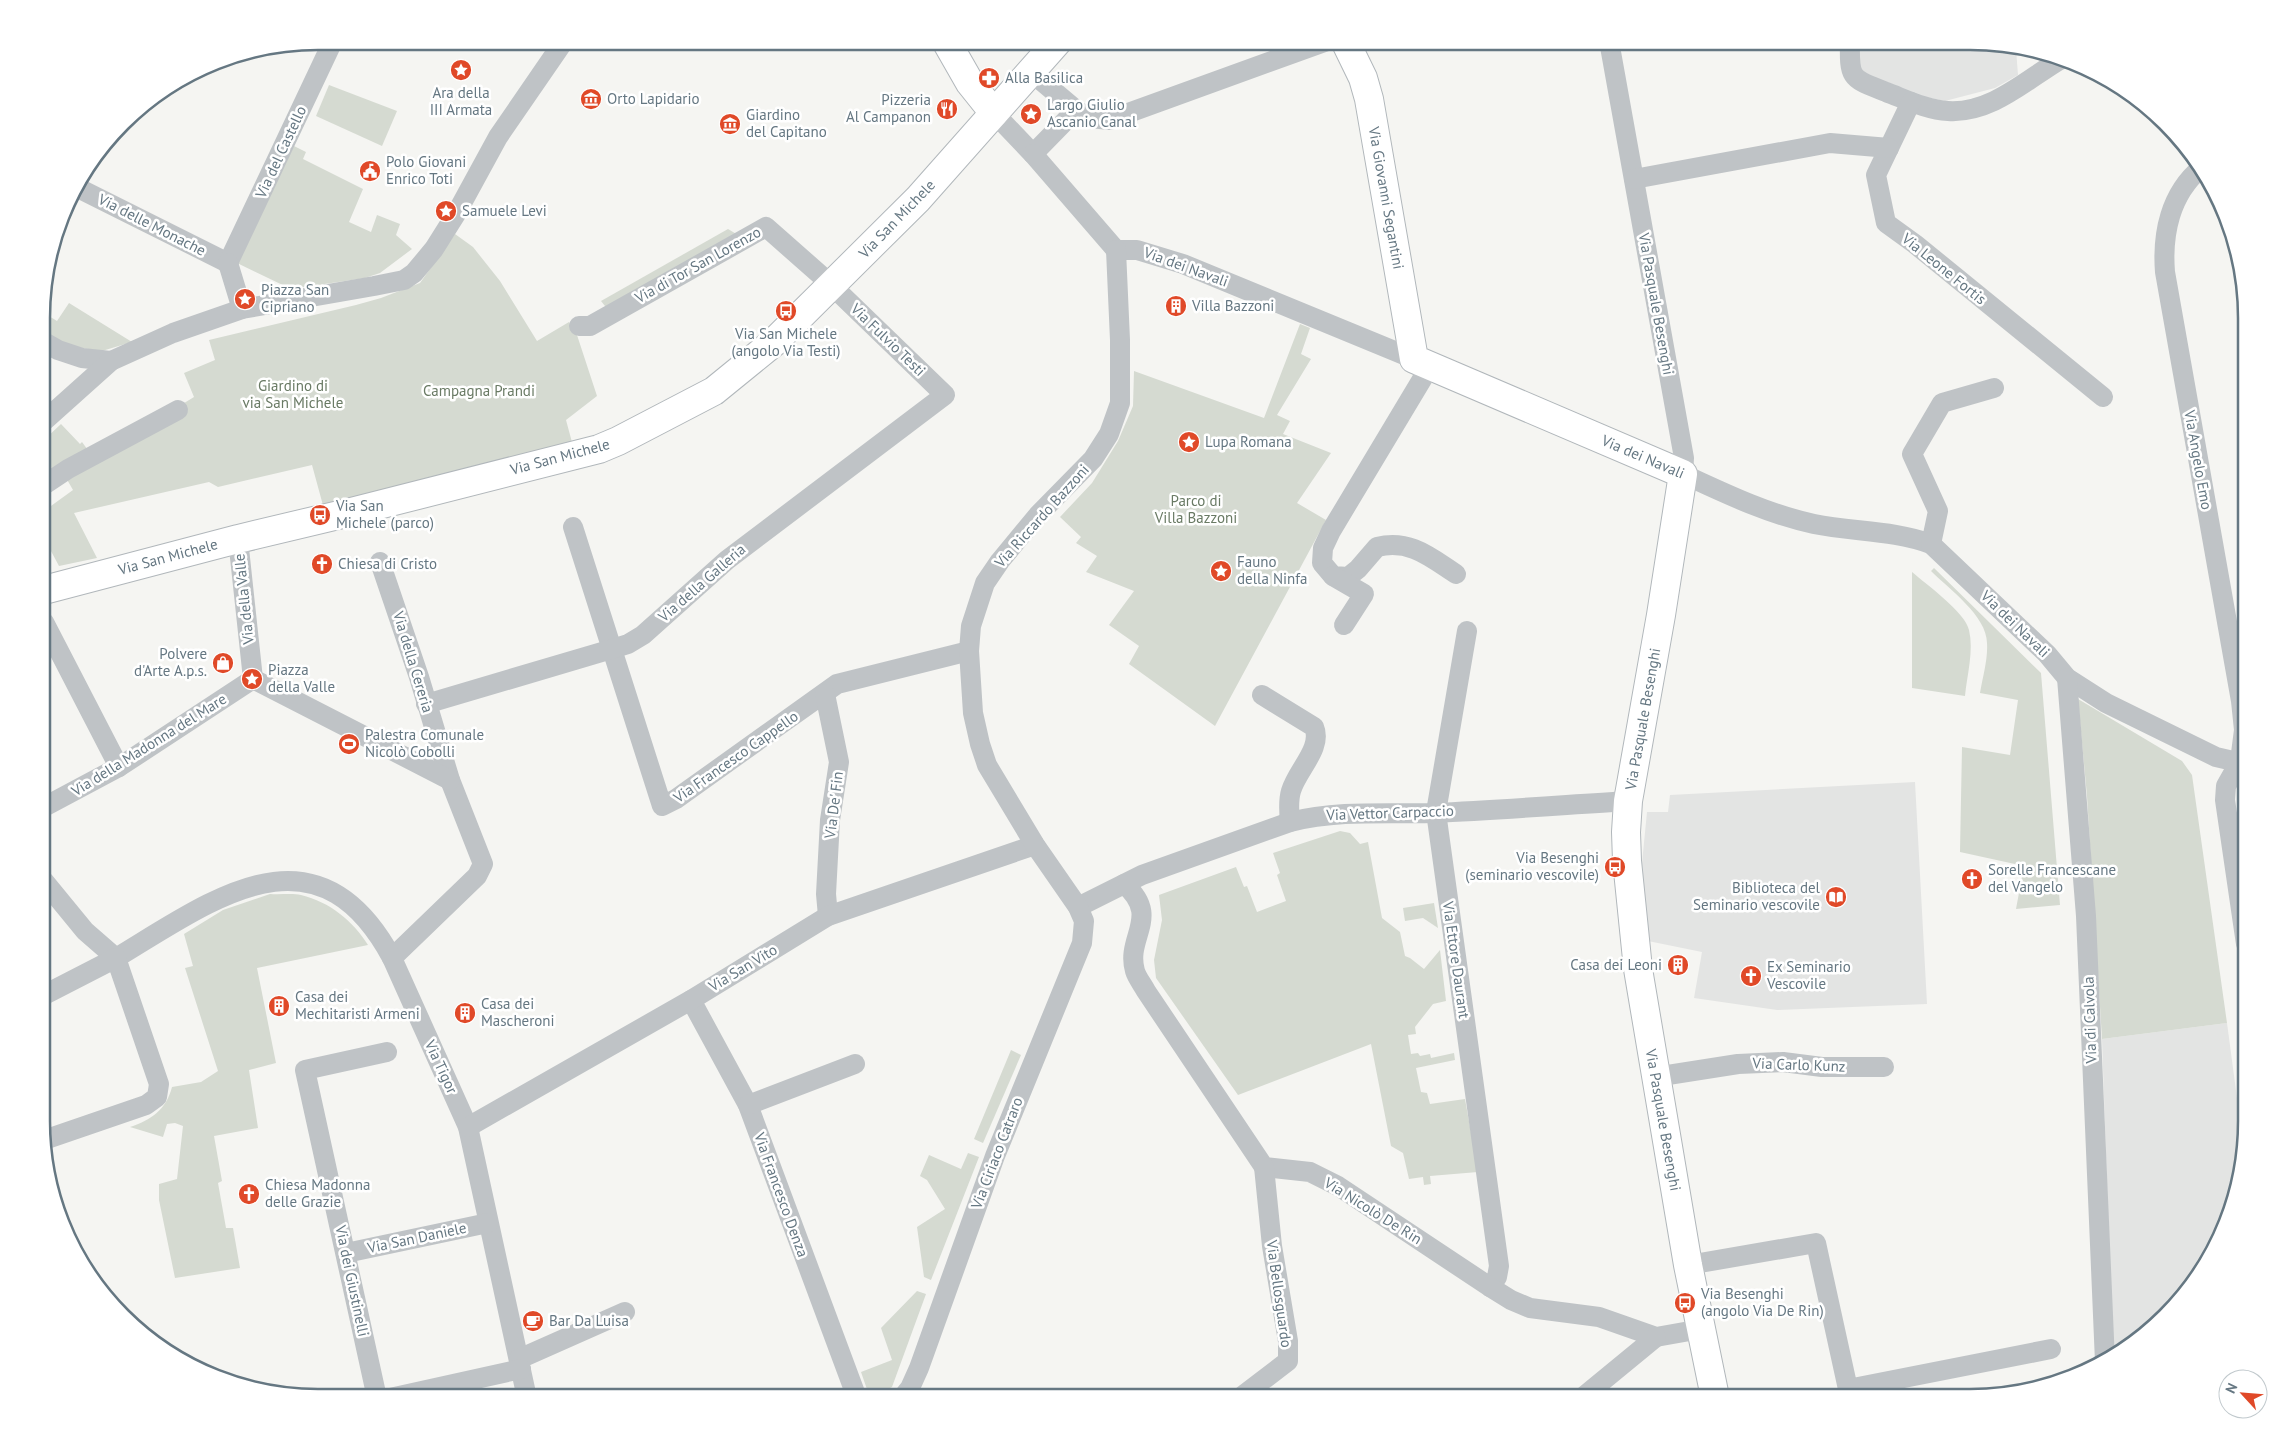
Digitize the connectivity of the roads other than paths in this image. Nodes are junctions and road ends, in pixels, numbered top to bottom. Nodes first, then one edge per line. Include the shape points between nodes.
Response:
1 (330, 50) edge
2 (558, 50) edge
3 (951, 50) edge
4 (1050, 50) edge
5 (1302, 50) edge
6 (1349, 50) edge
7 (1611, 50) edge
8 (1850, 50) edge
9 (2055, 64) edge
10 (1031, 72) junction
11 (1912, 102) junction
12 (1076, 110) junction
13 (994, 113) junction
14 (1889, 148) junction
15 (1032, 154) junction
16 (2196, 174) edge
17 (1634, 179) junction
18 (83, 190) edge
19 (1116, 250) junction
20 (228, 263) junction
21 (831, 285) junction
22 (242, 308) junction
23 (579, 326) dead end
24 (50, 345) edge
25 (111, 362) junction
26 (1422, 363) junction
27 (1994, 388) dead end
28 (945, 395) joint
29 (2103, 398) dead end
30 (50, 410) edge
31 (178, 410) dead end
32 (1683, 474) junction
33 (50, 481) edge
34 (573, 527) dead end
35 (238, 538) junction
36 (1931, 544) junction
37 (380, 562) dead end
38 (1456, 574) dead end
39 (1333, 576) junction
40 (50, 588) edge
41 (1344, 625) dead end
42 (1467, 631) dead end
43 (50, 634) edge
44 (612, 649) junction
45 (969, 651) junction
46 (2067, 678) junction
47 (253, 679) junction
48 (2238, 684) edge
49 (825, 694) junction
50 (1262, 695) dead end
51 (426, 704) junction
52 (2238, 762) edge
53 (119, 767) junction
54 (2238, 770) edge
55 (450, 780) junction
56 (1628, 801) junction
57 (50, 804) edge
58 (1436, 812) junction
59 (1290, 822) junction
60 (1035, 845) junction
61 (1124, 884) junction
62 (50, 888) edge
63 (2238, 892) edge
64 (1078, 907) junction
65 (828, 916) junction
66 (116, 958) junction
67 (392, 958) junction
68 (50, 992) edge
69 (691, 1000) junction
70 (387, 1052) dead end
71 (855, 1064) dead end
72 (1884, 1067) dead end
73 (1655, 1077) junction
74 (748, 1105) junction
75 (468, 1127) junction
76 (51, 1138) edge
77 (1264, 1167) junction
78 (488, 1223) junction
79 (346, 1253) junction
80 (1688, 1265) junction
81 (1490, 1287) junction
82 (625, 1312) dead end
83 (1701, 1329) junction
84 (1656, 1337) junction
85 (2050, 1349) dead end
86 (2105, 1353) edge
87 (520, 1364) junction
88 (375, 1389) edge
89 (424, 1389) edge
90 (525, 1389) edge
91 (854, 1389) edge
92 (909, 1389) edge
93 (1251, 1389) edge
94 (1592, 1389) edge
95 (1713, 1389) edge

1 - 20 street, Via del Castello
2 - 22 street via 498,137 434,249 414,273 404,280
3 - 13 street via 970,83
4 - 10 street, Via San Michele
5 - 12 street via 1109,120 1091,118
6 - 26 street, Via Giovanni Segantini via 1369,99
7 - 17 street, Via Pasquale Besenghi
8 - 11 street via 1850,71 1858,81
9 - 11 street via 2008,94 1961,111
10 - 12 street
10 - 13 street, Via San Michele
11 - 14 street, Via Leone Fortis
12 - 15 street
13 - 15 street
13 - 21 street, Via San Michele via 918,199
14 - 17 street via 1830,143
14 - 29 street, Via Leone Fortis via 1876,175 1886,223
15 - 19 street
16 - 48 street, Via Angelo Emo via 2179,194 2170,214 2163,247 2164,264
17 - 32 street, Via Pasquale Besenghi via 1684,458
18 - 20 street, Via delle Monache
19 - 26 street, Via dei Navali via 1137,250 1183,264
19 - 45 street, Via Riccardo Bazzoni via 1120,403 1109,434 1093,460 1038,515 985,583 971,626
20 - 22 street
21 - 23 street, Via di Tor San Lorenzo via 766,227 590,326
21 - 28 street, Via Fulvio Testi
21 - 35 street, Via San Michele via 773,343 714,391 618,441 599,449
22 - 25 street via 173,333
24 - 25 street via 82,358
25 - 30 street
26 - 32 street, Via dei Navali
26 - 39 street via 1327,539 1321,554 1322,563
27 - 36 street via 1942,402 1912,454 1938,511
28 - 44 street, Via della Galleria via 727,560 643,635
31 - 33 street
32 - 36 street, Via dei Navali via 1752,506 1785,517 1817,525 1910,536
32 - 56 street, Via Pasquale Besenghi
34 - 44 street, Via Francesco Cappello
35 - 40 street, Via San Michele
35 - 47 street, Via della Valle
36 - 46 street, Via dei Navali via 2047,654
37 - 51 street, Via della Cereria
38 - 39 street via 1410,546 1386,544 1377,547 1353,575
39 - 41 street via 1364,594
42 - 58 street, Via Ettore Daurant
43 - 53 street
44 - 49 street, Via Francesco Cappello via 662,806
44 - 51 street, Via della Galleria
45 - 49 street, Via Francesco Cappello via 837,684
45 - 60 street, Via Riccardo Bazzoni via 973,713 987,765
46 - 52 street, Via dei Navali via 2106,702 2216,757
46 - 86 street, Via di Calvola via 2086,916
47 - 53 street, Via della Madonna del Mare
47 - 55 street
49 - 65 street, Via De' Fin via 839,762 830,820
50 - 59 street via 1314,726 1318,735 1290,791
51 - 55 street, Via della Cereria
53 - 57 street, Via della Madonna del Mare
54 - 63 street via 2226,786 2224,800
55 - 67 street, Via della Cereria via 482,868
56 - 58 street, Via Vettor Carpaccio
56 - 73 street, Via Pasquale Besenghi via 1627,862 1638,969
58 - 59 street, Via Vettor Carpaccio via 1335,814
58 - 81 street, Via Ettore Daurant via 1500,1266
59 - 61 street, Via Vettor Carpaccio
60 - 64 street, Via Riccardo Bazzoni
60 - 65 street, Via San Vito
61 - 64 street, Via Vettor Carpaccio
61 - 77 street via 1141,905 1135,971
62 - 66 street via 86,931
64 - 92 street, Via Ciriaco Catraro via 1084,921 1082,943 995,1156
65 - 69 street, Via San Vito
66 - 67 street, Via Tigor via 217,899 273,880 312,883 338,895 366,920
66 - 68 street, Via Tigor
66 - 76 street via 159,1084 157,1097 146,1105
67 - 75 street, Via Tigor
69 - 74 street, Via Francesco Denza
69 - 75 street, Via San Vito
70 - 79 street, Via dei Giustinelli via 305,1070
71 - 74 street
72 - 73 street, Via Carlo Kunz via 1822,1067 1784,1062 1738,1064
73 - 80 street, Via Pasquale Besenghi
74 - 91 street, Via Francesco Denza
75 - 78 street, Via Tigor
77 - 81 street, Via Nicolò De Rin via 1310,1172 1338,1186
77 - 93 street, Via Bellosguardo via 1288,1361
78 - 79 street, Via San Daniele
78 - 87 street, Via Tigor
79 - 88 street, Via dei Giustinelli
80 - 83 street, Via Pasquale Besenghi
80 - 85 street via 1816,1243 1848,1389
81 - 84 street, Via Nicolò De Rin via 1530,1308 1599,1317
82 - 87 street
83 - 84 street
83 - 95 street, Via Pasquale Besenghi
84 - 94 street
87 - 89 street
87 - 90 street, Via Tigor

